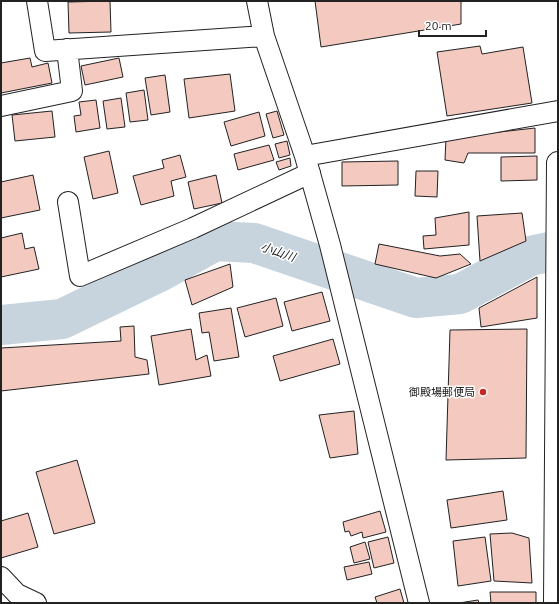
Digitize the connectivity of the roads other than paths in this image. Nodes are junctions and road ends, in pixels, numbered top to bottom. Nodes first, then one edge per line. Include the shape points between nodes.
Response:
1 (37, 1) edge
2 (258, 1) edge
3 (264, 36) junction
4 (67, 49) junction
5 (1, 106) edge
6 (558, 111) edge
7 (558, 163) edge
8 (308, 165) junction
9 (68, 202) dead end
10 (557, 225) edge
11 (557, 287) edge
12 (558, 399) edge
13 (557, 557) edge
14 (1, 578) edge
15 (36, 603) edge
16 (419, 603) edge
17 (555, 603) edge

1 - 4 street via 45,51
2 - 3 street
3 - 4 street
3 - 8 street
4 - 5 street via 72,92
6 - 8 street
7 - 10 main road
8 - 9 street via 193,228 80,276
8 - 16 street
10 - 11 main road
11 - 12 main road
12 - 13 main road
13 - 17 main road
14 - 15 street via 17,594

